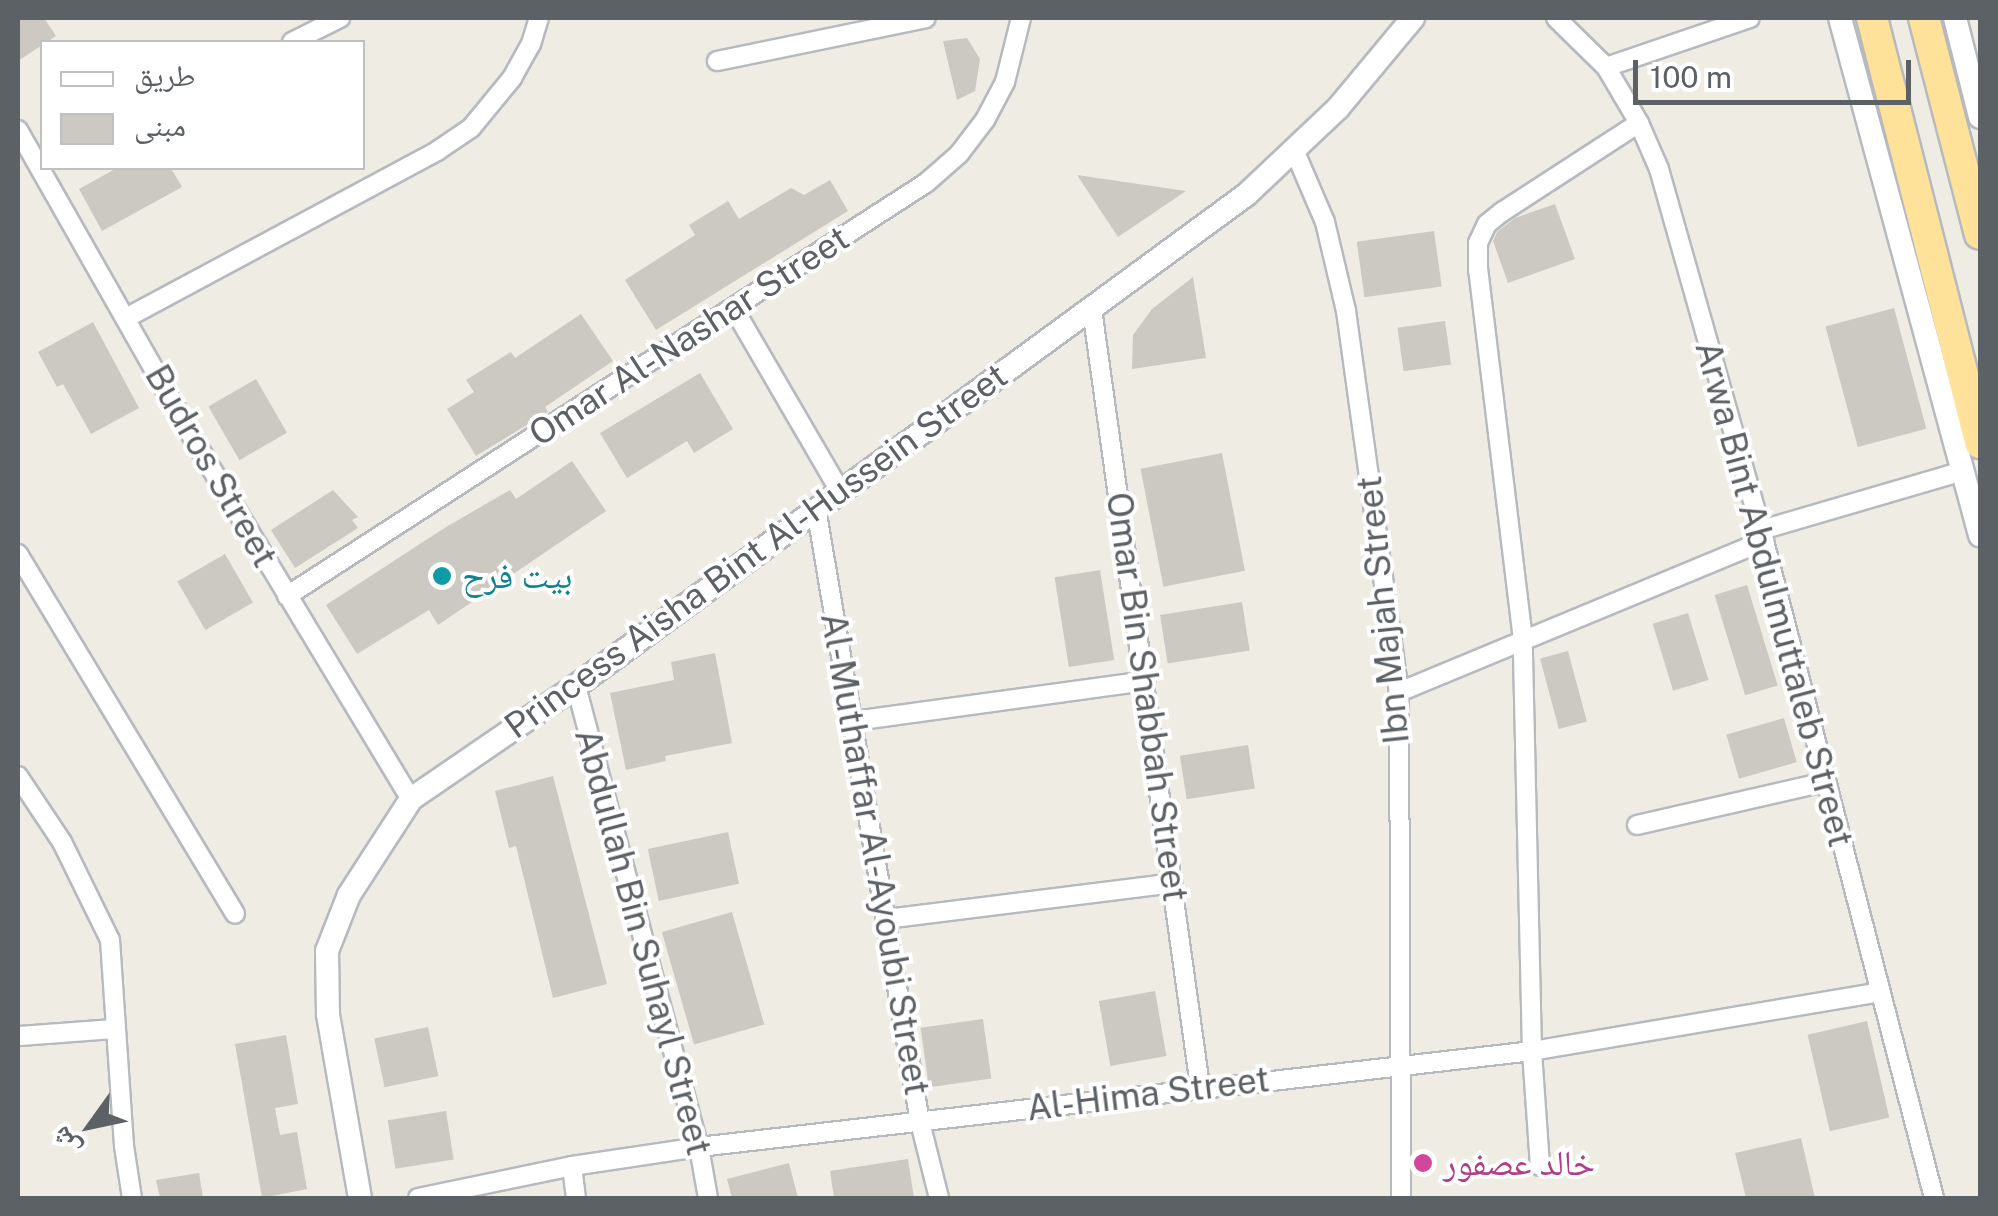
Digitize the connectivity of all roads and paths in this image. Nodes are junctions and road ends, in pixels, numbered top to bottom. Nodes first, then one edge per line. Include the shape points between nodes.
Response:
1 (340, 18) edge
2 (540, 18) edge
3 (926, 18) edge
4 (1020, 18) edge
5 (1413, 18) edge
6 (1556, 18) edge
7 (1750, 18) edge
8 (1840, 18) edge
9 (1872, 18) edge
10 (1924, 18) edge
11 (1955, 18) edge
12 (296, 40) edge
13 (717, 61) dead end
14 (1606, 68) junction
15 (1980, 117) edge
16 (1639, 123) junction
17 (18, 130) edge
18 (1295, 152) junction
19 (40, 163) edge
20 (44, 170) edge
21 (1980, 234) edge
22 (734, 308) junction
23 (1092, 309) junction
24 (126, 318) junction
25 (1980, 442) edge
26 (1963, 471) junction
27 (840, 491) junction
28 (816, 508) junction
29 (1762, 535) junction
30 (1980, 535) edge
31 (18, 554) edge
32 (287, 596) junction
33 (1523, 640) junction
34 (1145, 681) junction
35 (576, 686) junction
36 (1399, 692) junction
37 (854, 721) junction
38 (18, 778) edge
39 (1825, 782) junction
40 (412, 799) junction
41 (1637, 825) dead end
42 (1173, 883) junction
43 (234, 914) dead end
44 (886, 918) junction
45 (1880, 992) junction
46 (115, 1029) junction
47 (19, 1036) edge
48 (1532, 1051) junction
49 (1403, 1068) junction
50 (1200, 1086) junction
51 (920, 1122) junction
52 (699, 1147) junction
53 (572, 1166) junction
54 (1540, 1166) dead end
55 (132, 1198) edge
56 (360, 1198) edge
57 (418, 1198) edge
58 (576, 1198) edge
59 (708, 1198) edge
60 (939, 1198) edge
61 (1401, 1198) edge
62 (1934, 1198) edge

1 - 12 street
2 - 24 street via 512,78 471,128
3 - 13 street
4 - 22 street, Omar Al-Nashar Street via 1006,82 959,154 926,183
5 - 18 street, Princess Aisha Bint Al-Hussein Street
6 - 14 street, Arwa Bint Abdulmuttaleb Street
7 - 14 street
8 - 26 street
9 - 25 highway
10 - 21 highway
11 - 15 street
14 - 16 street, Arwa Bint Abdulmuttaleb Street
16 - 29 street, Arwa Bint Abdulmuttaleb Street via 1659,169
16 - 33 street via 1502,212 1478,243
17 - 19 street, Budros Street
18 - 23 street, Princess Aisha Bint Al-Hussein Street
18 - 36 street, Ibn Majah Street via 1325,222 1346,312
20 - 24 street, Budros Street
22 - 27 street
22 - 32 street, Omar Al-Nashar Street
23 - 27 street, Princess Aisha Bint Al-Hussein Street
23 - 34 street, Omar Bin Shabbah Street
24 - 32 street, Budros Street
26 - 29 street
26 - 30 street
27 - 28 street, Princess Aisha Bint Al-Hussein Street
28 - 35 street, Princess Aisha Bint Al-Hussein Street
28 - 37 street, Al-Muthaffar Al-Ayoubi Street
29 - 33 street
29 - 39 street, Arwa Bint Abdulmuttaleb Street
31 - 43 street
32 - 40 street, Budros Street
33 - 36 street
33 - 48 street
34 - 37 street
34 - 42 street, Omar Bin Shabbah Street
35 - 40 street, Princess Aisha Bint Al-Hussein Street
35 - 52 street, Abdullah Bin Suhayl Street
36 - 49 street, Ibn Majah Street
37 - 44 street, Al-Muthaffar Al-Ayoubi Street
38 - 46 street via 62,842 110,940
39 - 41 street
39 - 45 street, Arwa Bint Abdulmuttaleb Street
40 - 56 street, Princess Aisha Bint Al-Hussein Street via 349,894 327,951 328,1014
42 - 44 street
42 - 50 street, Omar Bin Shabbah Street
44 - 51 street, Al-Muthaffar Al-Ayoubi Street
45 - 48 street, Al-Hima Street
45 - 62 street, Arwa Bint Abdulmuttaleb Street
46 - 47 street
46 - 55 street
48 - 49 street, Al-Hima Street
48 - 54 street
49 - 50 street, Al-Hima Street
49 - 61 street, Ibn Majah Street
50 - 51 street, Al-Hima Street
51 - 52 street, Al-Hima Street
51 - 60 street, Al-Muthaffar Al-Ayoubi Street
52 - 53 street, Al-Hima Street
52 - 59 street, Abdullah Bin Suhayl Street
53 - 57 street, Al-Hima Street
53 - 58 street

